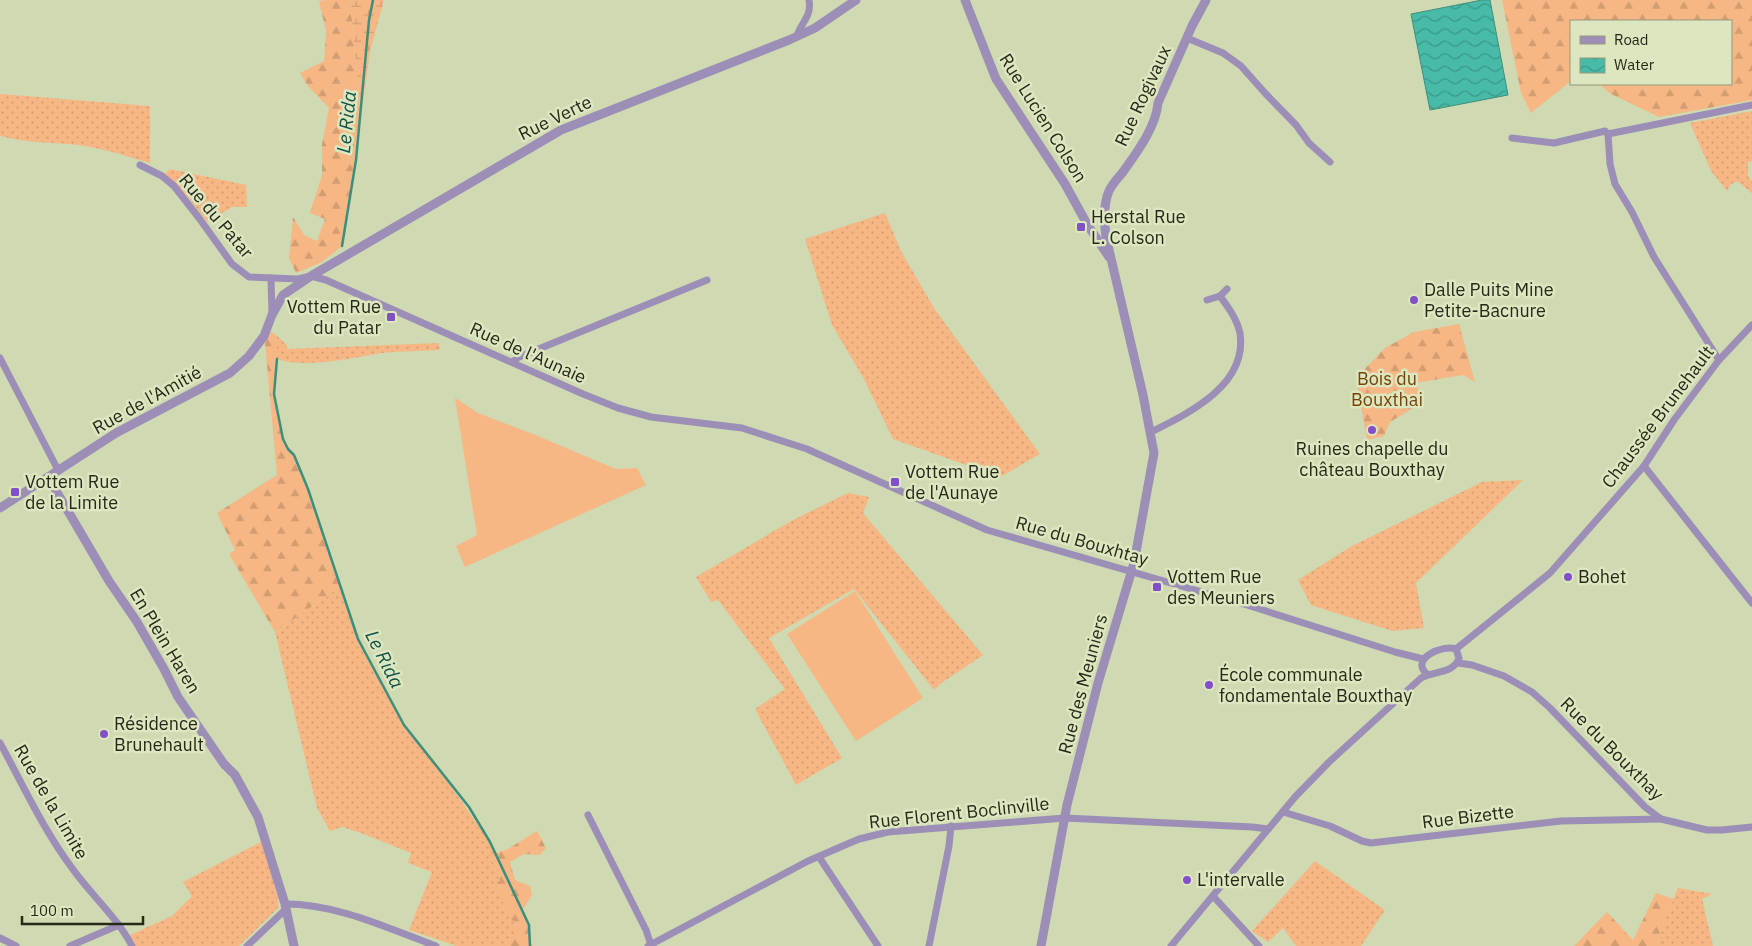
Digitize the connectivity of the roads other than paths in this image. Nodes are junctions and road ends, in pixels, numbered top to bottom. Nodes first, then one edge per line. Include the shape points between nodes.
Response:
1 (809, 0) edge
2 (856, 0) edge
3 (964, 0) edge
4 (1206, 0) edge
5 (797, 36) junction
6 (1187, 38) junction
7 (1752, 105) edge
8 (1608, 134) junction
9 (1512, 138) dead end
10 (1330, 162) dead end
11 (140, 164) dead end
12 (1104, 222) junction
13 (1087, 225) junction
14 (1112, 262) junction
15 (311, 276) junction
16 (271, 278) junction
17 (707, 280) dead end
18 (1227, 289) dead end
19 (283, 295) joint
20 (1220, 296) junction
21 (1207, 300) dead end
22 (272, 315) junction
23 (1752, 325) edge
24 (0, 358) edge
25 (1719, 360) junction
26 (512, 362) junction
27 (742, 428) joint
28 (1150, 432) junction
29 (1644, 466) junction
30 (58, 470) junction
31 (48, 477) junction
32 (0, 508) edge
33 (1132, 572) junction
34 (1752, 604) edge
35 (1456, 649) junction
36 (1423, 659) junction
37 (1458, 663) junction
38 (1427, 674) junction
39 (0, 743) edge
40 (1283, 812) junction
41 (588, 815) dead end
42 (1065, 818) junction
43 (1661, 819) junction
44 (951, 826) junction
45 (1752, 827) edge
46 (1268, 829) junction
47 (819, 857) junction
48 (1213, 896) junction
49 (286, 907) junction
50 (120, 925) junction
51 (0, 938) edge
52 (650, 945) edge
53 (16, 946) edge
54 (70, 946) edge
55 (132, 946) edge
56 (247, 946) edge
57 (294, 946) edge
58 (436, 946) edge
59 (878, 946) edge
60 (930, 946) edge
61 (1041, 946) edge
62 (1171, 946) edge
63 (1259, 946) edge

1 - 5 street via 806,21
2 - 5 street, Rue Verte via 843,11
3 - 13 street, Rue Lucien Colson via 992,73 1065,184
4 - 6 street, Rue Rogivaux
5 - 15 street, Rue Verte via 562,130
6 - 10 street via 1223,53 1241,66
6 - 12 street, Rue Rogivaux via 1143,142 1110,189
7 - 8 street
8 - 9 street via 1605,131 1554,143
8 - 25 street via 1615,184 1654,257
11 - 16 street, Rue du Patar via 174,186 232,264 249,277
12 - 13 street via 1099,226
12 - 14 street, Rue Rogivaux
13 - 14 street
14 - 28 street, Rue Rogivaux
15 - 16 street, Rue du Patar
15 - 19 street, Rue Verte
15 - 26 street, Rue de l'Aunaie
16 - 22 street
17 - 26 street
18 - 20 street
19 - 22 street, Rue de l'Amitié
20 - 21 street
20 - 28 street via 1240,333 1240,356 1234,372 1219,390
22 - 30 street, Rue de l'Amitié via 264,336 230,373 124,429
23 - 25 street, Chaussée Brunehault
24 - 30 street
25 - 29 street, Chaussée Brunehault
26 - 27 street, Rue de l'Aunaie via 618,408 651,417
27 - 33 street, Rue du Bouxhtay via 807,448 987,530
28 - 33 street, Rue des Meuniers via 1154,453
29 - 34 street
29 - 35 street, Chaussée Brunehault via 1550,573
30 - 31 street, Rue de l'Amitié
31 - 32 street, Rue de l'Amitié
31 - 49 street, En Plein Haren via 164,668 178,697 235,775 254,809
33 - 36 street, Rue du Bouxhtay
33 - 42 street, Rue des Meuniers via 1098,683
35 - 36 street, Chaussée Brunehault via 1445,648
35 - 37 street
36 - 38 street via 1422,668
37 - 38 street via 1433,675
37 - 43 street, Rue du Bouxthay via 1504,676 1532,692 1645,807
38 - 40 street via 1329,762
39 - 50 street, Rue de la Limite via 54,843
40 - 43 street, Rue Bizette via 1372,843 1561,821
40 - 46 street
41 - 52 street via 646,930
42 - 44 street, Rue Florent Boclinville
42 - 46 street, Rue Florent Boclinville
42 - 61 street, Rue des Meuniers
43 - 45 street, Rue du Bouxthay via 1707,830
44 - 47 street, Rue Florent Boclinville via 860,838
44 - 60 street
46 - 48 street
47 - 52 street, Rue Florent Boclinville
47 - 59 street
48 - 62 street
48 - 63 street
49 - 56 street
49 - 57 street, En Plein Haren
49 - 58 street via 318,906
50 - 54 street
50 - 55 street, Rue de la Limite
51 - 53 street

